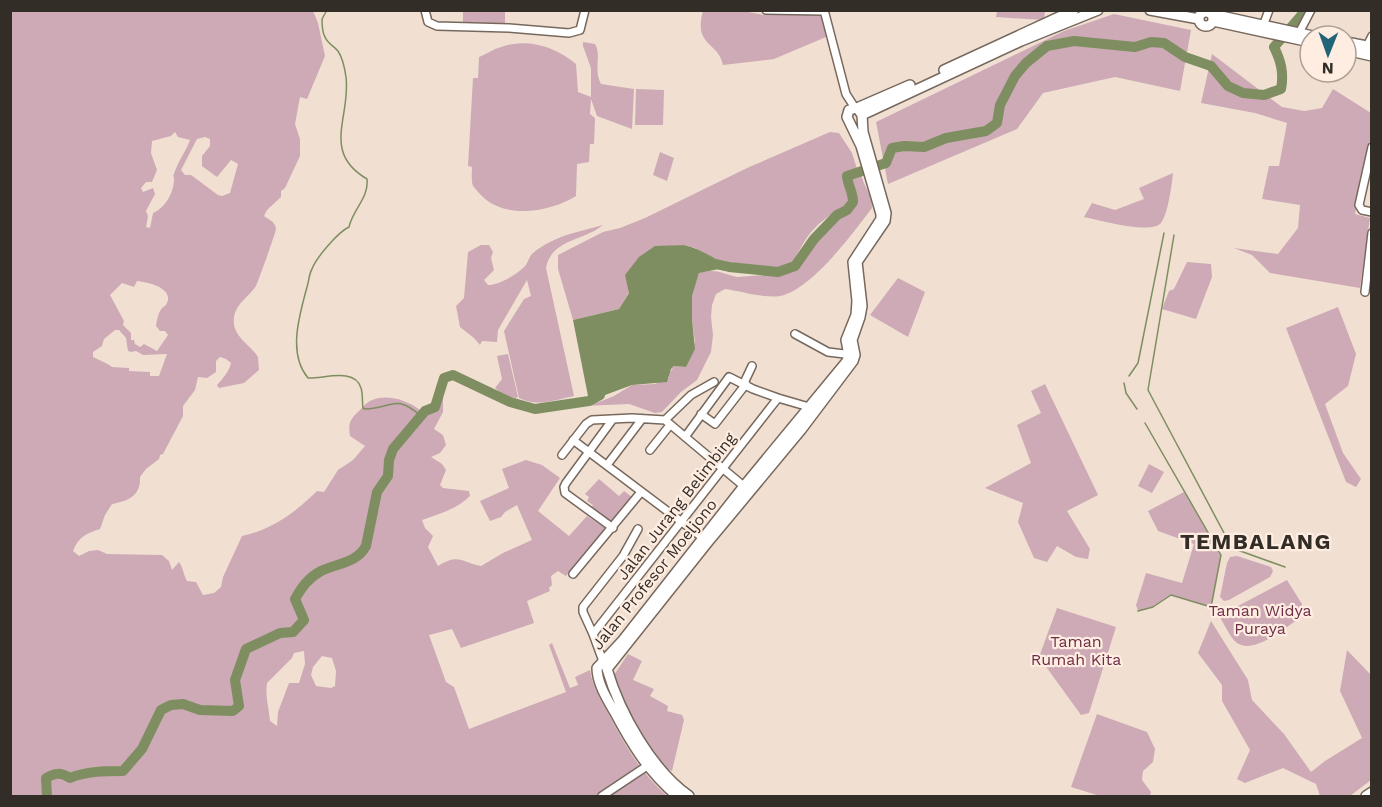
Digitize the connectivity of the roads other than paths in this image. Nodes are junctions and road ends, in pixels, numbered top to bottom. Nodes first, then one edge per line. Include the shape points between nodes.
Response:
1 (425, 10) edge
2 (585, 10) edge
3 (766, 10) edge
4 (1074, 10) edge
5 (1098, 10) edge
6 (1150, 10) edge
7 (1189, 10) edge
8 (1269, 10) edge
9 (1311, 10) edge
10 (824, 11) edge
11 (1060, 14) edge
12 (1207, 15) edge
13 (1263, 26) junction
14 (1274, 32) junction
15 (1294, 35) junction
16 (1298, 35) edge
17 (1371, 36) edge
18 (1298, 37) edge
19 (1370, 50) edge
20 (856, 110) junction
21 (863, 143) junction
22 (1371, 147) edge
23 (1371, 212) edge
24 (1371, 233) edge
25 (1365, 292) dead end
26 (795, 334) dead end
27 (852, 355) junction
28 (752, 366) dead end
29 (714, 382) dead end
30 (745, 383) junction
31 (778, 398) junction
32 (809, 407) junction
33 (701, 414) junction
34 (642, 418) junction
35 (613, 419) junction
36 (667, 422) junction
37 (685, 437) junction
38 (573, 440) junction
39 (650, 450) dead end
40 (590, 452) junction
41 (562, 455) dead end
42 (606, 465) junction
43 (723, 469) junction
44 (747, 489) junction
45 (641, 492) junction
46 (681, 521) junction
47 (613, 528) junction
48 (638, 529) dead end
49 (706, 540) junction
50 (573, 574) dead end
51 (593, 634) junction
52 (605, 665) junction
53 (647, 766) junction
54 (1371, 792) edge
55 (602, 796) edge
56 (676, 796) edge
57 (689, 796) edge
58 (1366, 796) edge

1 - 2 street via 428,22 437,26 569,33 580,30
3 - 10 street
4 - 11 street
5 - 20 street
6 - 12 street
7 - 12 street
8 - 13 street
9 - 15 street
10 - 20 street via 846,93
11 - 20 street
12 - 13 street
12 - 14 street
13 - 14 street
14 - 15 street
15 - 16 street
15 - 18 street
17 - 19 street
20 - 21 street
20 - 21 street via 857,123 851,122
21 - 27 street via 881,204 881,219 853,262 858,316
22 - 23 street via 1359,202 1361,209
24 - 25 street
26 - 27 street via 828,352
27 - 32 street
27 - 44 street via 853,362 801,430
28 - 30 street
29 - 36 street via 691,395
30 - 31 street
30 - 33 street via 729,377
30 - 33 street via 715,424
31 - 32 street
31 - 43 street, Jalan Jurang Belimbing
32 - 44 street
33 - 37 street
34 - 35 street
34 - 36 street
34 - 42 street
35 - 38 street via 588,422
35 - 40 street
36 - 37 street
36 - 39 street
37 - 43 street
38 - 40 street
38 - 41 street
40 - 42 street
40 - 47 street via 564,490
42 - 45 street
43 - 44 street
43 - 46 street, Jalan Jurang Belimbing
44 - 49 street
45 - 46 street
45 - 47 street
46 - 49 street
46 - 51 street, Jalan Jurang Belimbing
47 - 50 street
48 - 51 street via 583,607
49 - 52 street
51 - 52 street
52 - 53 street, Jalan Profesor Moeljono via 597,670 600,682 632,746
52 - 57 street via 624,716 664,775
53 - 55 street
53 - 56 street, Jalan Profesor Moeljono
54 - 58 street

